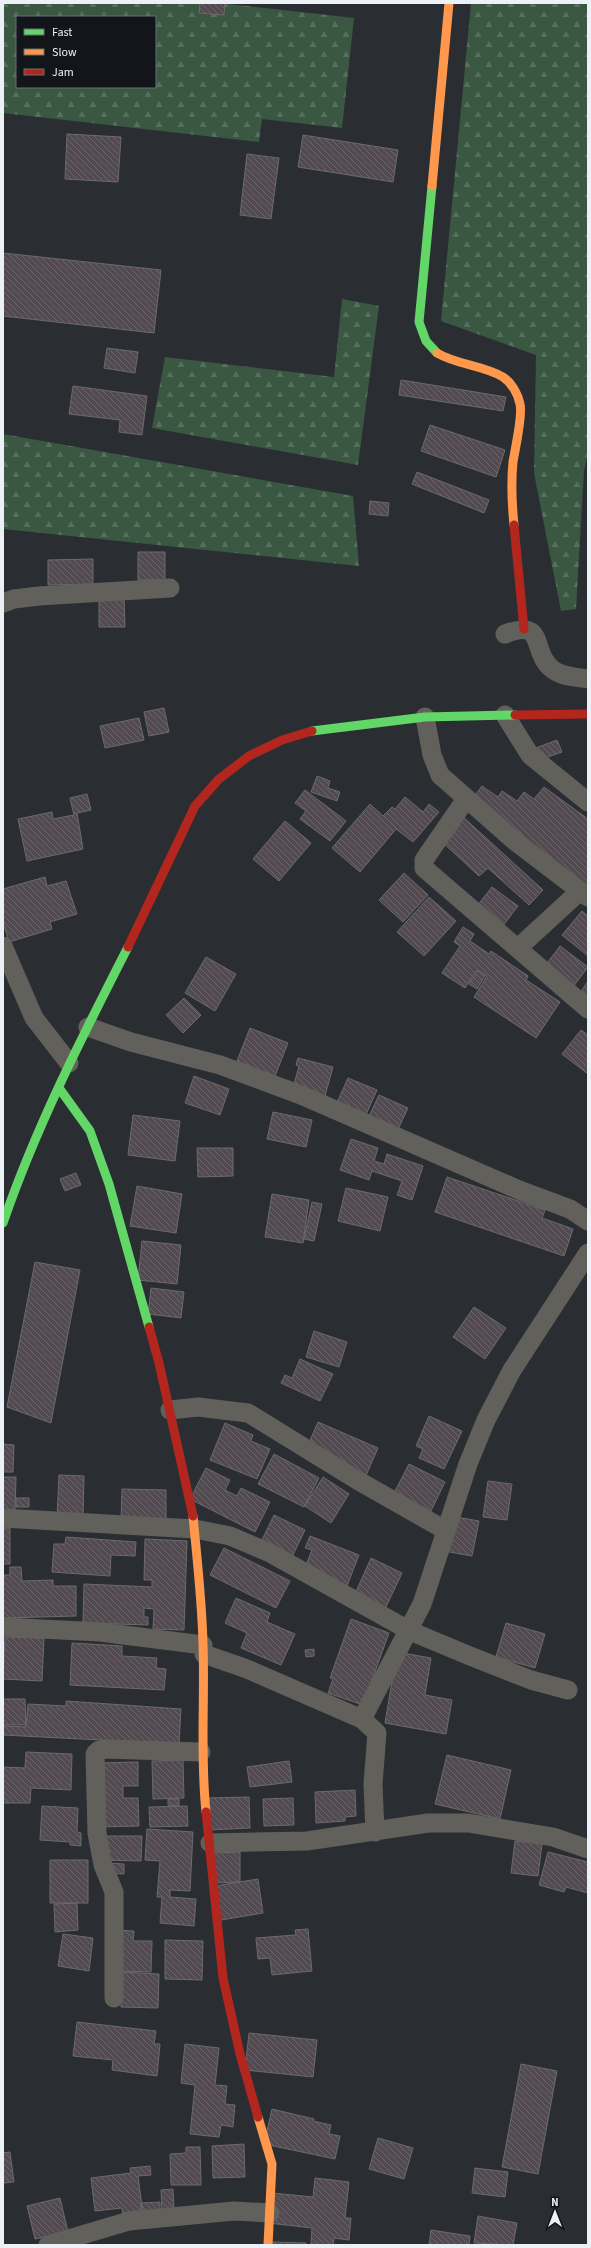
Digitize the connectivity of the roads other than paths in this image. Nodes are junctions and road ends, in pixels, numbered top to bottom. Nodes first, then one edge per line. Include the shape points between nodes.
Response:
1 (449, 3) edge
2 (170, 588) dead end
3 (3, 603) edge
4 (524, 628) junction
5 (505, 634) dead end
6 (588, 679) edge
7 (588, 714) edge
8 (505, 715) junction
9 (425, 717) junction
10 (466, 800) junction
11 (588, 802) edge
12 (584, 894) edge
13 (3, 946) edge
14 (518, 948) junction
15 (588, 1009) edge
16 (88, 1027) junction
17 (69, 1063) junction
18 (59, 1088) junction
19 (588, 1221) edge
20 (3, 1222) edge
21 (588, 1253) edge
22 (165, 1388) junction
23 (198, 1407) junction
24 (170, 1410) junction
25 (174, 1433) junction
26 (3, 1518) edge
27 (195, 1528) junction
28 (445, 1530) junction
29 (3, 1627) edge
30 (410, 1630) junction
31 (204, 1649) junction
32 (568, 1690) dead end
33 (362, 1719) junction
34 (201, 1752) junction
35 (375, 1832) junction
36 (210, 1843) junction
37 (588, 1849) edge
38 (114, 1998) dead end
39 (270, 2213) junction
40 (48, 2245) edge
41 (268, 2245) edge

1 - 4 street via 419,322 423,338 434,352 448,360 505,378 514,386 520,398 513,464 512,506
2 - 3 street via 39,596
4 - 5 street
4 - 6 street via 536,637 552,669 565,675
7 - 8 street
8 - 9 street
8 - 11 street via 530,755
9 - 10 street via 432,755 440,775
9 - 16 street via 317,729 282,740 249,756 219,779 195,806
10 - 12 street
10 - 14 street via 424,860 424,868
12 - 14 street
13 - 17 street via 34,1018
14 - 15 street
16 - 17 street
16 - 19 street via 131,1042 220,1065 301,1095 519,1190 553,1202
17 - 18 street
18 - 20 street
18 - 22 street via 90,1131 109,1184
21 - 28 street via 512,1370 495,1402 468,1464
22 - 23 street
22 - 24 street
23 - 24 street
23 - 25 street
23 - 28 street via 248,1413
24 - 25 street
25 - 27 street
26 - 27 street
27 - 30 street via 230,1536 270,1553
27 - 31 street
28 - 30 street via 422,1604
29 - 31 street via 100,1632
30 - 32 street via 504,1669
30 - 33 street
31 - 33 street
31 - 34 street
33 - 35 street via 377,1732 373,1784
34 - 36 street
34 - 38 street via 105,1749 95,1754 97,1833 104,1865 114,1892
35 - 36 street via 307,1841
35 - 37 street via 428,1823 468,1823 553,1837
36 - 39 street via 223,1978 245,2074 272,2164
39 - 40 street via 234,2211 129,2221
39 - 41 street

